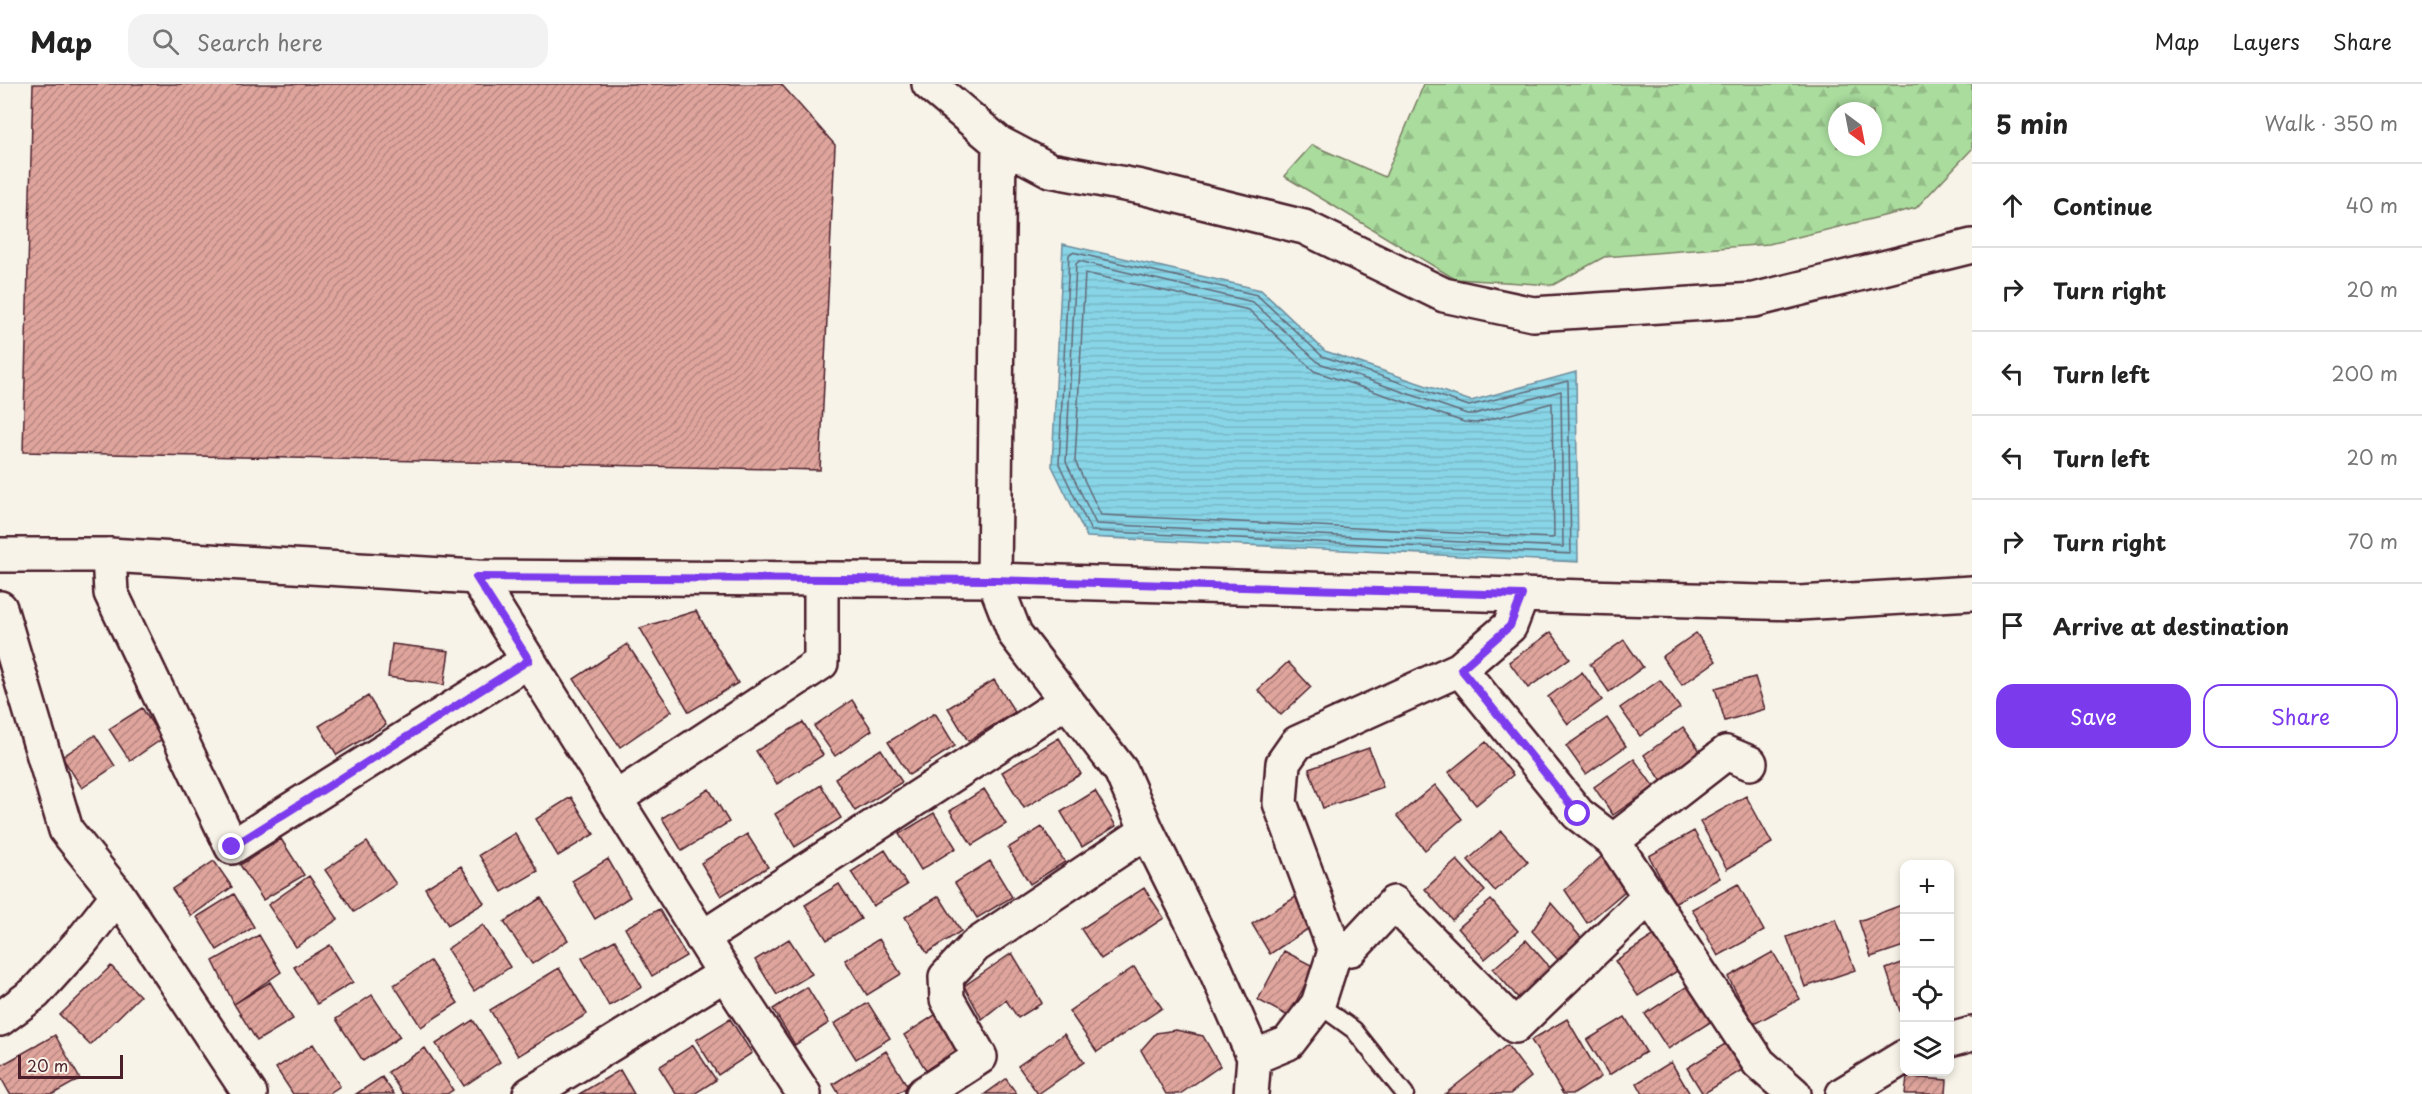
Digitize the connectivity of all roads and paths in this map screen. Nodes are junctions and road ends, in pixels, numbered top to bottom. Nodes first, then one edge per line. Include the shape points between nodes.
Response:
1 (929, 84) edge
2 (999, 143) junction
3 (1972, 246) edge
4 (0, 555) edge
5 (109, 555) junction
6 (476, 577) junction
7 (821, 579) junction
8 (994, 580) junction
9 (1972, 593) edge
10 (1522, 595) junction
11 (0, 608) edge
12 (529, 660) junction
13 (1461, 669) junction
14 (1066, 701) junction
15 (1750, 763) dead end
16 (615, 799) junction
17 (1147, 831) junction
18 (1613, 841) junction
19 (118, 895) junction
20 (1649, 897) junction
21 (702, 938) junction
22 (1335, 951) junction
23 (724, 974) junction
24 (1318, 1004) junction
25 (0, 1019) edge
26 (1972, 1034) edge
27 (1954, 1039) edge
28 (1254, 1057) junction
29 (1900, 1060) edge
30 (250, 1094) edge
31 (530, 1094) edge
32 (804, 1094) edge
33 (923, 1094) edge
34 (1251, 1094) edge
35 (1405, 1094) edge
36 (1794, 1094) edge
37 (1843, 1094) edge

1 - 2 street
2 - 3 street via 1050,170 1141,187 1304,227 1444,296 1533,314 1754,300
2 - 8 street
4 - 5 street
5 - 6 street
5 - 12 street via 111,593 232,847
6 - 7 street
6 - 12 street
7 - 8 street
7 - 16 street via 821,663
8 - 10 street
8 - 14 street via 1015,634
9 - 10 street via 1800,603
10 - 13 street via 1510,626
11 - 19 street via 66,830
12 - 16 street
13 - 18 street via 1578,814
13 - 22 street via 1297,743 1283,763 1280,803
14 - 17 street via 1122,771
14 - 21 street
15 - 18 street via 1726,753
16 - 21 street
17 - 28 street
17 - 33 street via 975,946 946,977 947,999 980,1057
18 - 20 street
19 - 25 street via 35,993
19 - 30 street
20 - 22 street via 1515,1026 1394,903 1351,949
20 - 36 street via 1759,1063
21 - 23 street
22 - 24 street
23 - 31 street
23 - 32 street
24 - 28 street via 1288,1043
24 - 35 lane via 1354,1030
26 - 27 street
28 - 34 street
29 - 37 street

